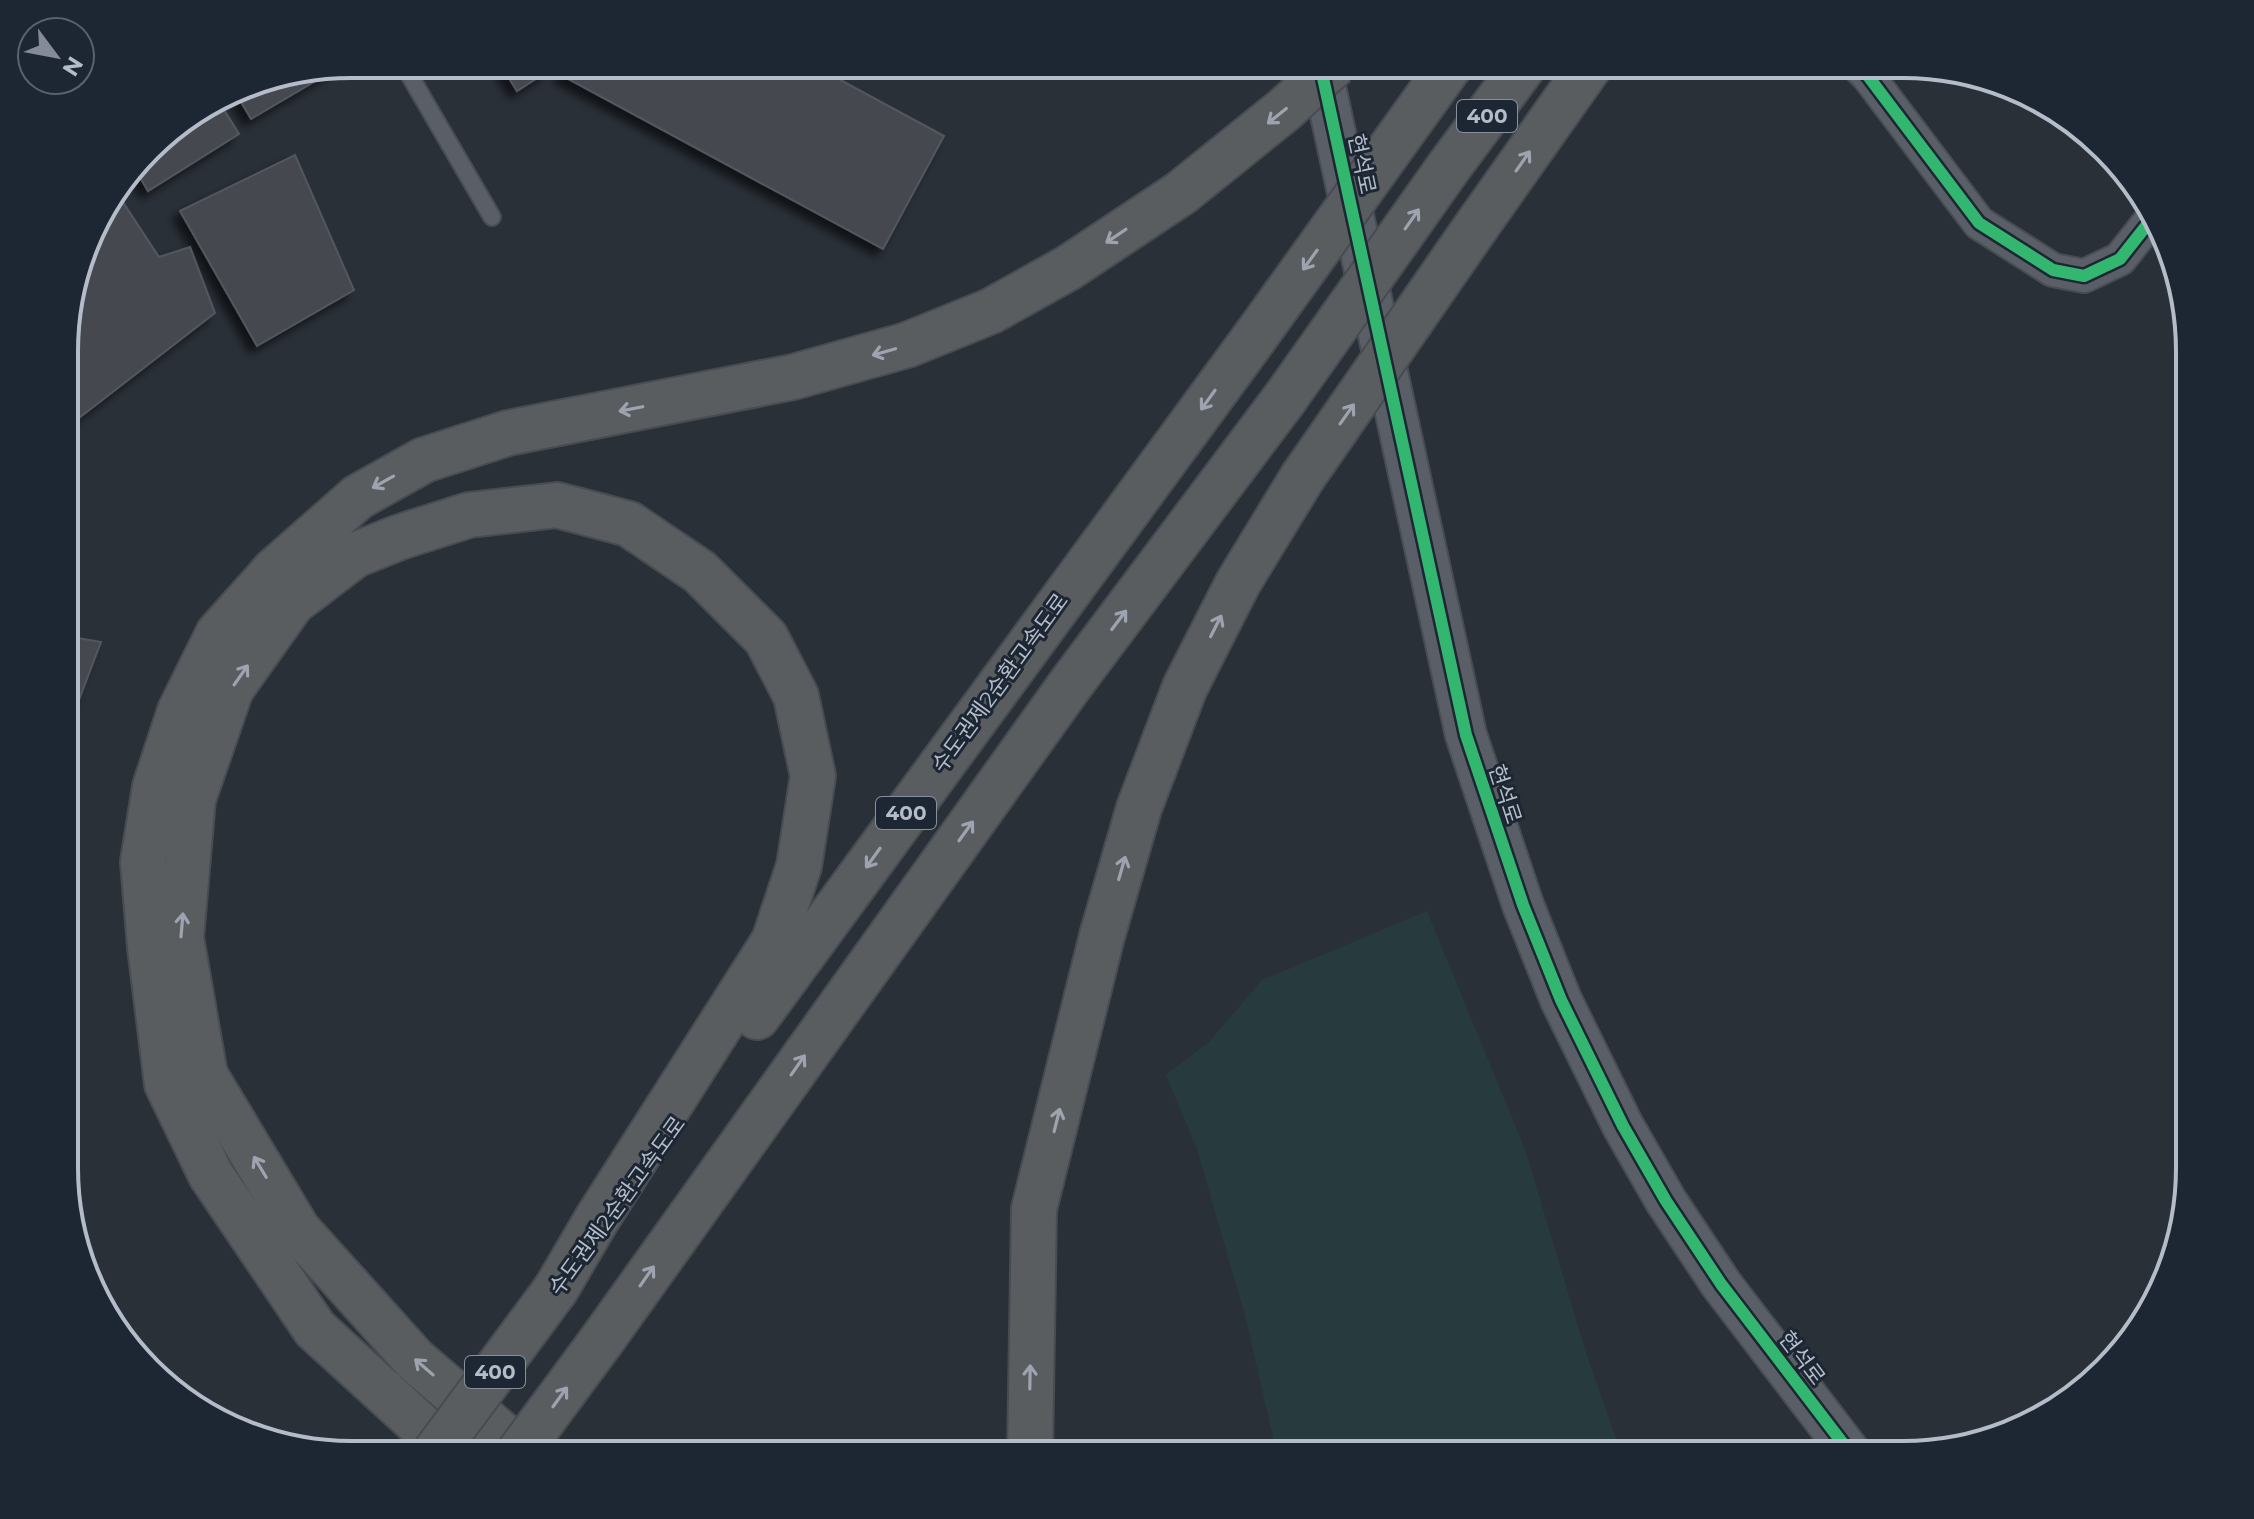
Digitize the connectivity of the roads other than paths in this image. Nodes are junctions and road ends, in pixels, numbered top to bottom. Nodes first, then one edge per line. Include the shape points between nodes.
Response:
1 (411, 78) edge
2 (1319, 78) edge
3 (1323, 78) edge
4 (1441, 78) edge
5 (1515, 78) edge
6 (1581, 78) edge
7 (1870, 78) edge
8 (492, 217) dead end
9 (2146, 226) edge
10 (556, 1289) junction
11 (1840, 1440) edge
12 (438, 1441) edge
13 (443, 1441) edge
14 (510, 1441) edge
15 (527, 1441) edge
16 (1030, 1441) edge

1 - 8 lane
2 -> 12 highway, bridge via 1181,193 1068,268 991,311 907,345 793,377 508,433 424,460 358,497 274,571 218,634 180,711 155,787 143,862 167,1084 211,1175 315,1329
3 - 11 street, 현석로 via 1466,735 1523,905 1561,1000 1666,1201 1721,1284
4 -> 10 highway, 수도권제2순환고속도로 / 400, bridge
15 -> 5 highway, 400, bridge via 1070,685 1286,397
16 -> 6 highway, bridge via 1034,1209 1139,808 1185,687 1238,583 1302,478
7 - 9 street via 1979,223 2053,270 2084,276 2120,259
10 - 13 highway, 수도권제2순환고속도로 / 400, bridge
14 -> 10 highway via 415,1360 298,1230 205,1075 181,938 193,799 231,689 292,603 355,555 400,537 469,515 557,505 629,524 700,572 766,638 796,696 813,776 799,866 774,941

